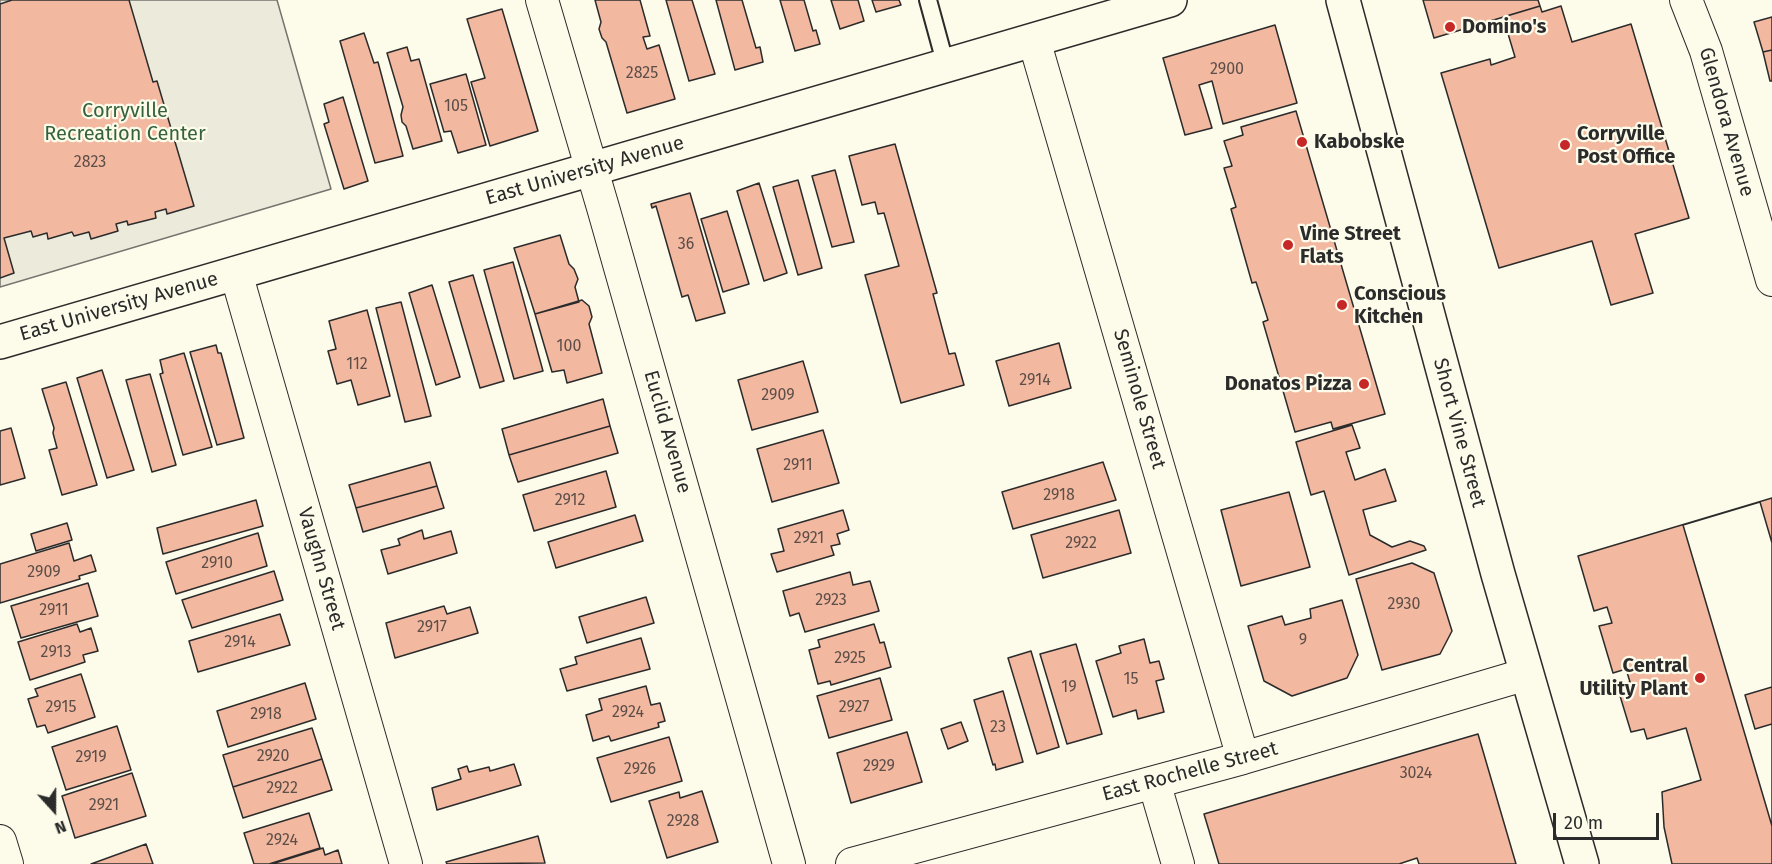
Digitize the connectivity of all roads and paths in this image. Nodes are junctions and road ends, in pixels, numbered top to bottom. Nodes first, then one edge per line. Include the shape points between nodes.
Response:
1 (542, 0) edge
2 (928, 0) edge
3 (1170, 0) edge
4 (1343, 0) edge
5 (1686, 0) edge
6 (1034, 40) junction
7 (946, 66) junction
8 (592, 169) junction
9 (236, 273) junction
10 (1772, 280) edge
11 (0, 342) edge
12 (1527, 674) junction
13 (1244, 758) junction
14 (1154, 782) junction
15 (0, 841) edge
16 (7, 864) edge
17 (406, 864) edge
18 (789, 864) edge
19 (852, 864) edge
20 (1178, 864) edge
21 (1582, 864) edge

1 - 8 street, Euclid Avenue
2 - 7 lane
3 - 6 street, East University Avenue
4 - 12 street, Short Vine Street
5 - 10 street, Glendora Avenue via 1706,51
6 - 7 street, East University Avenue
6 - 13 street, Seminole Street
7 - 8 street, East University Avenue
8 - 9 street, East University Avenue
8 - 18 street, Euclid Avenue
9 - 11 street, East University Avenue
9 - 17 street, Vaughn Street
12 - 13 street, East Rochelle Street
12 - 21 street, Short Vine Street
13 - 14 street, East Rochelle Street
14 - 19 street, East Rochelle Street
14 - 20 street
15 - 16 street

